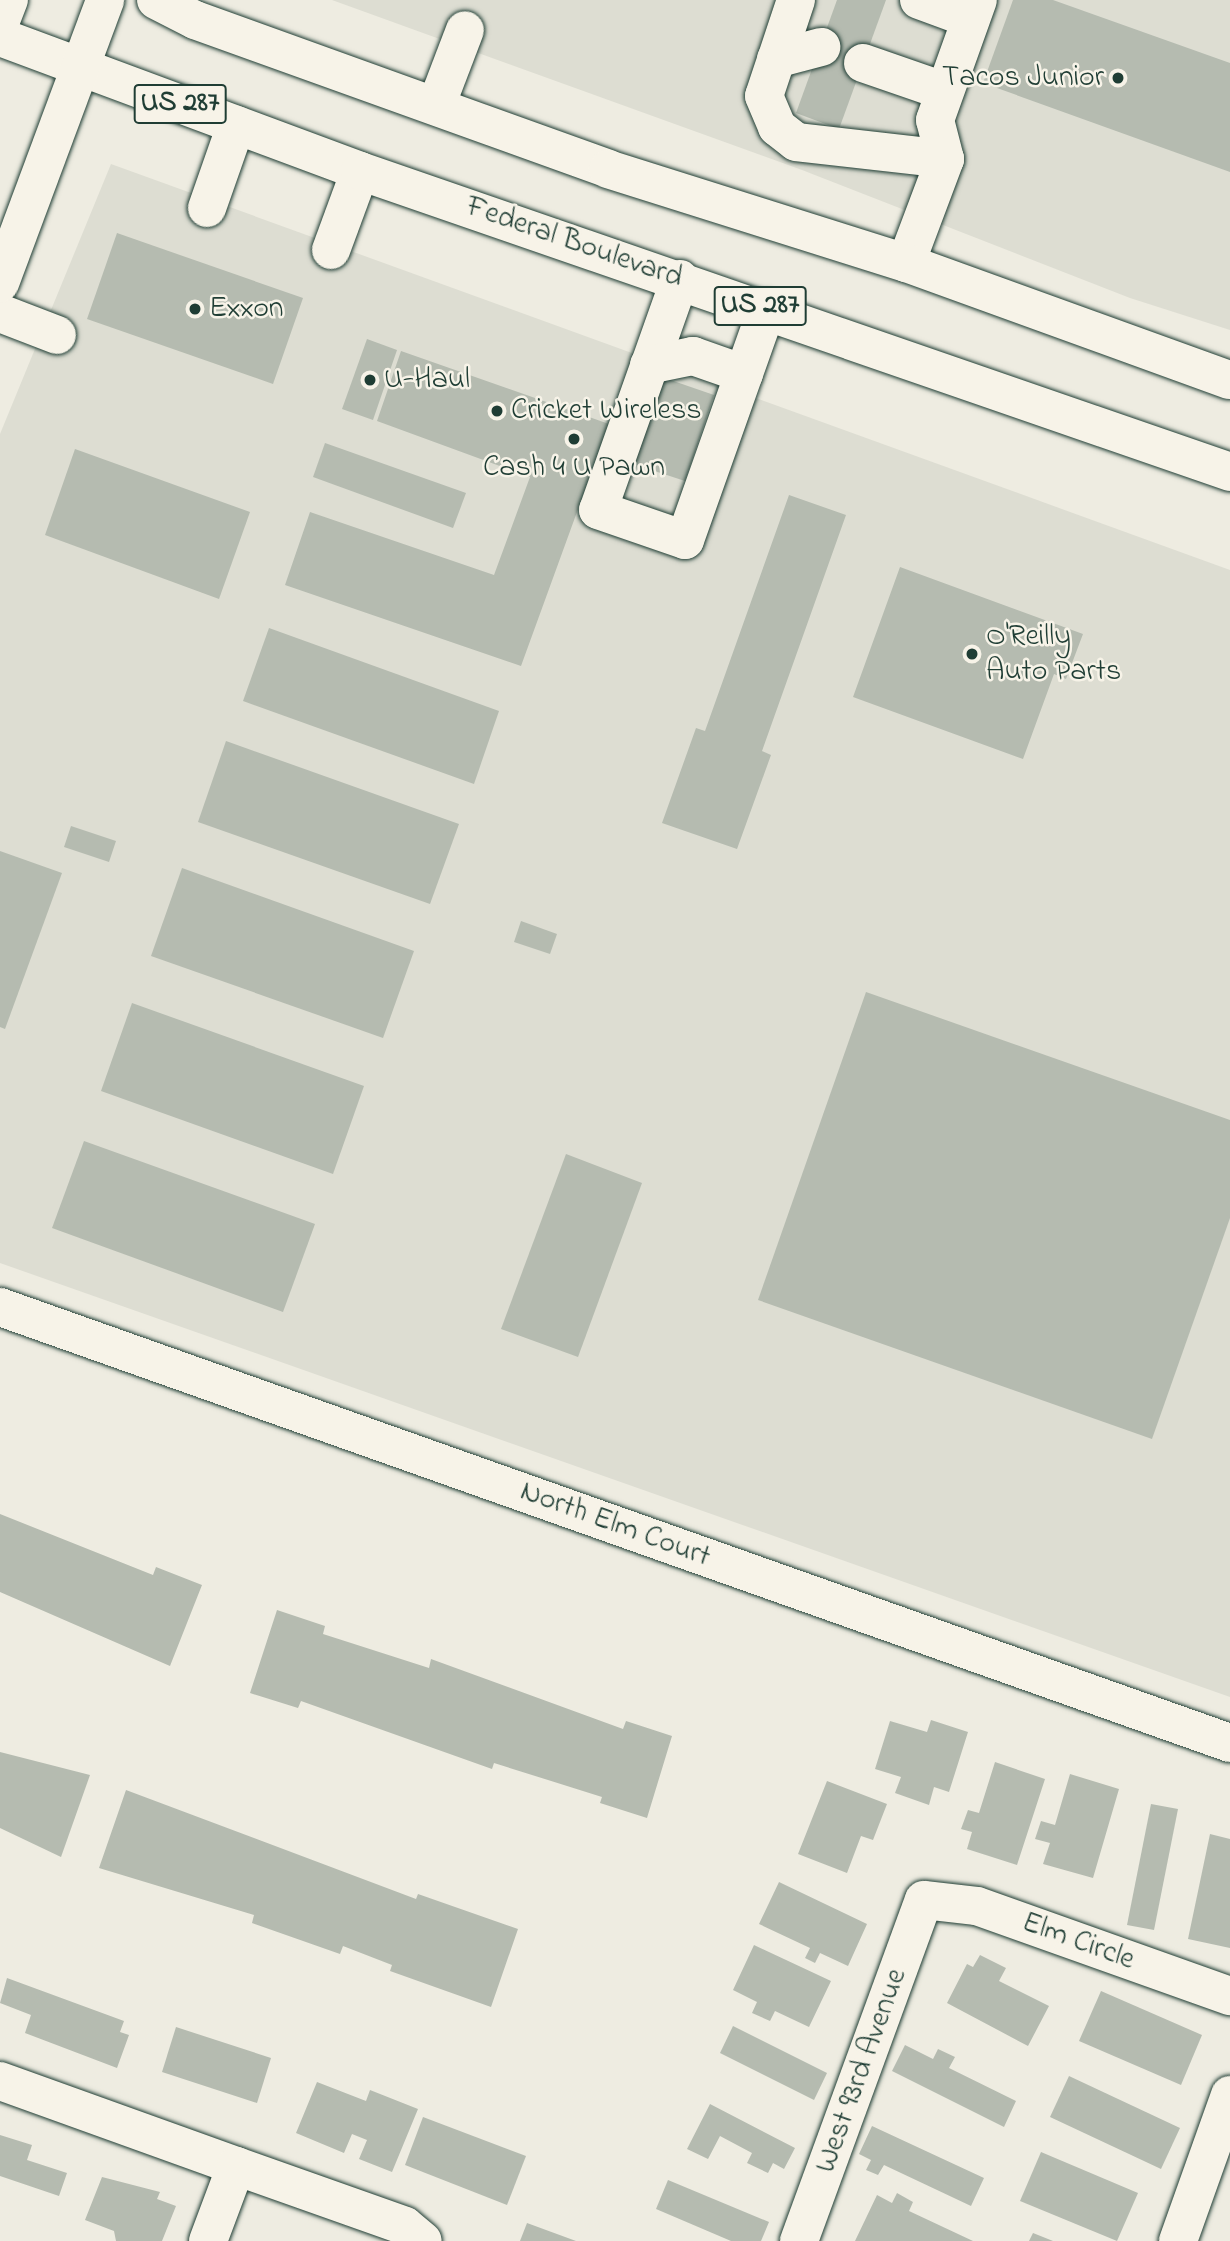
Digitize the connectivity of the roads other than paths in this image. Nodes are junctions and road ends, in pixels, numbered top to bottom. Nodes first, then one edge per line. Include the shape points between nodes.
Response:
1 (9, 0) edge
2 (105, 0) edge
3 (156, 0) edge
4 (796, 0) edge
5 (919, 0) edge
6 (974, 9) edge
7 (0, 23) edge
8 (465, 30) dead end
9 (0, 37) edge
10 (821, 47) dead end
11 (776, 59) junction
12 (863, 63) dead end
13 (80, 67) junction
14 (943, 91) junction
15 (436, 106) junction
16 (236, 125) junction
17 (945, 159) junction
18 (360, 171) junction
19 (207, 208) dead end
20 (331, 250) dead end
21 (906, 263) junction
22 (680, 279) junction
23 (0, 283) edge
24 (768, 309) junction
25 (0, 313) edge
26 (57, 335) dead end
27 (649, 365) junction
28 (744, 374) junction
29 (1230, 380) edge
30 (1230, 472) edge
31 (0, 1307) edge
32 (1230, 1743) edge
33 (924, 1900) joint
34 (1230, 1996) edge
35 (0, 2081) edge
36 (1230, 2095) edge
37 (236, 2166) junction
38 (208, 2241) edge
39 (423, 2241) edge
40 (799, 2241) edge
41 (1178, 2241) edge

1 - 7 main road
2 - 13 main road
3 - 15 main road via 195,20
4 - 11 main road
5 - 6 main road
6 - 14 main road
8 - 15 main road
9 - 13 main road, Federal Boulevard / US 287
10 - 11 main road
11 - 17 main road via 764,96 777,127 796,142
12 - 14 main road
13 - 16 main road, Federal Boulevard / US 287
13 - 23 main road
14 - 17 main road via 935,120
15 - 21 main road via 702,201
16 - 18 main road, Federal Boulevard / US 287
16 - 19 main road
17 - 21 main road
18 - 20 main road
18 - 22 main road, Federal Boulevard / US 287
21 - 29 main road
22 - 24 main road, Federal Boulevard / US 287
22 - 27 main road
24 - 28 main road
24 - 30 main road, Federal Boulevard / US 287
25 - 26 main road
27 - 28 main road via 693,356
27 - 28 main road via 598,510 685,540
31 - 32 main road, North Elm Court
33 - 34 main road, Elm Circle via 977,1906
33 - 40 main road, West 93rd Avenue
35 - 37 main road
36 - 41 main road
37 - 38 main road
37 - 39 main road via 405,2226

